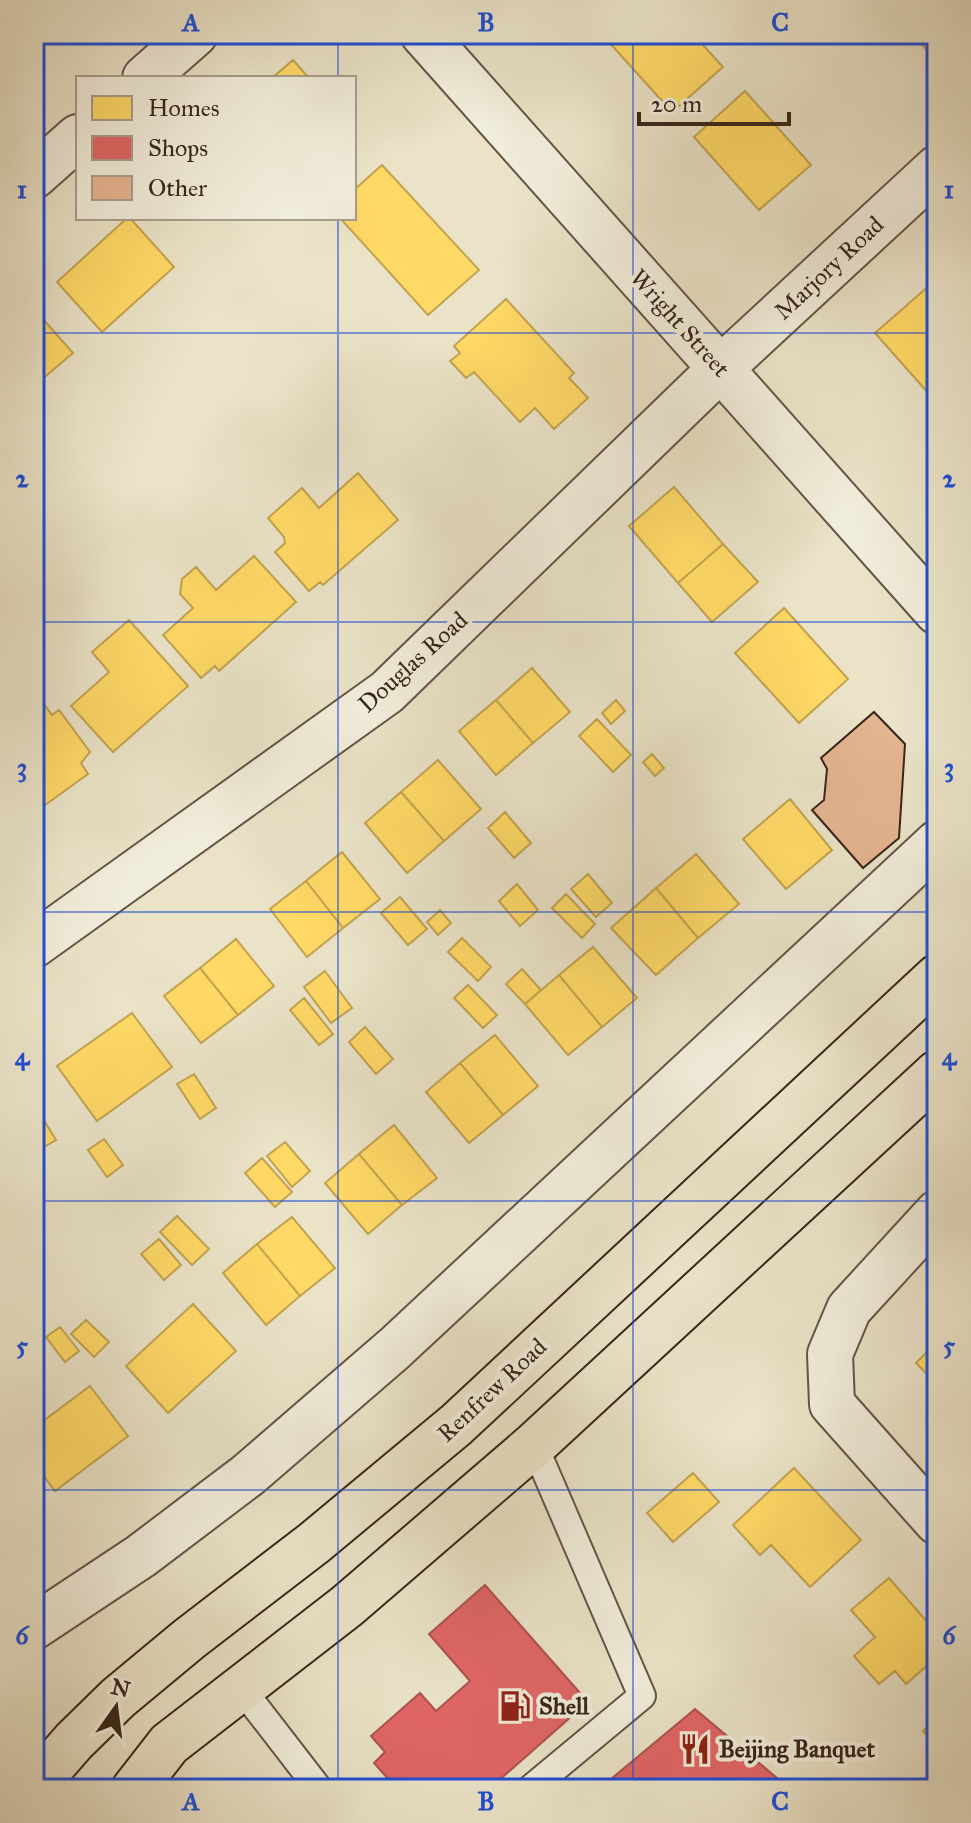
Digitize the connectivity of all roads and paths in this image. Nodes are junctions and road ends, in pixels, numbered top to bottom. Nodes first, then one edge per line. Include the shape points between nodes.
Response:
1 (195, 34) edge
2 (423, 34) edge
3 (147, 76) edge
4 (76, 139) edge
5 (937, 168) edge
6 (34, 176) edge
7 (721, 368) junction
8 (937, 612) edge
9 (937, 843) edge
10 (34, 945) edge
11 (937, 977) edge
12 (937, 1073) edge
13 (937, 1213) edge
14 (534, 1445) junction
15 (937, 1522) edge
16 (34, 1627) edge
17 (241, 1688) junction
18 (34, 1787) edge
19 (134, 1789) edge
20 (319, 1789) edge
21 (530, 1789) edge

1 - 3 street
2 - 7 street, Wright Street
4 - 6 street
5 - 7 street, Marjory Road
7 - 8 street, Wright Street
7 - 10 street, Douglas Road via 387,692
9 - 16 street via 350,1387 236,1484
11 - 18 main road, Renfrew Road via 456,1425 118,1698
12 - 14 main road
13 - 15 street via 849,1309 830,1354 832,1404
14 - 17 main road via 347,1606
14 - 21 lane via 642,1696
17 - 19 main road via 169,1744
17 - 20 lane

